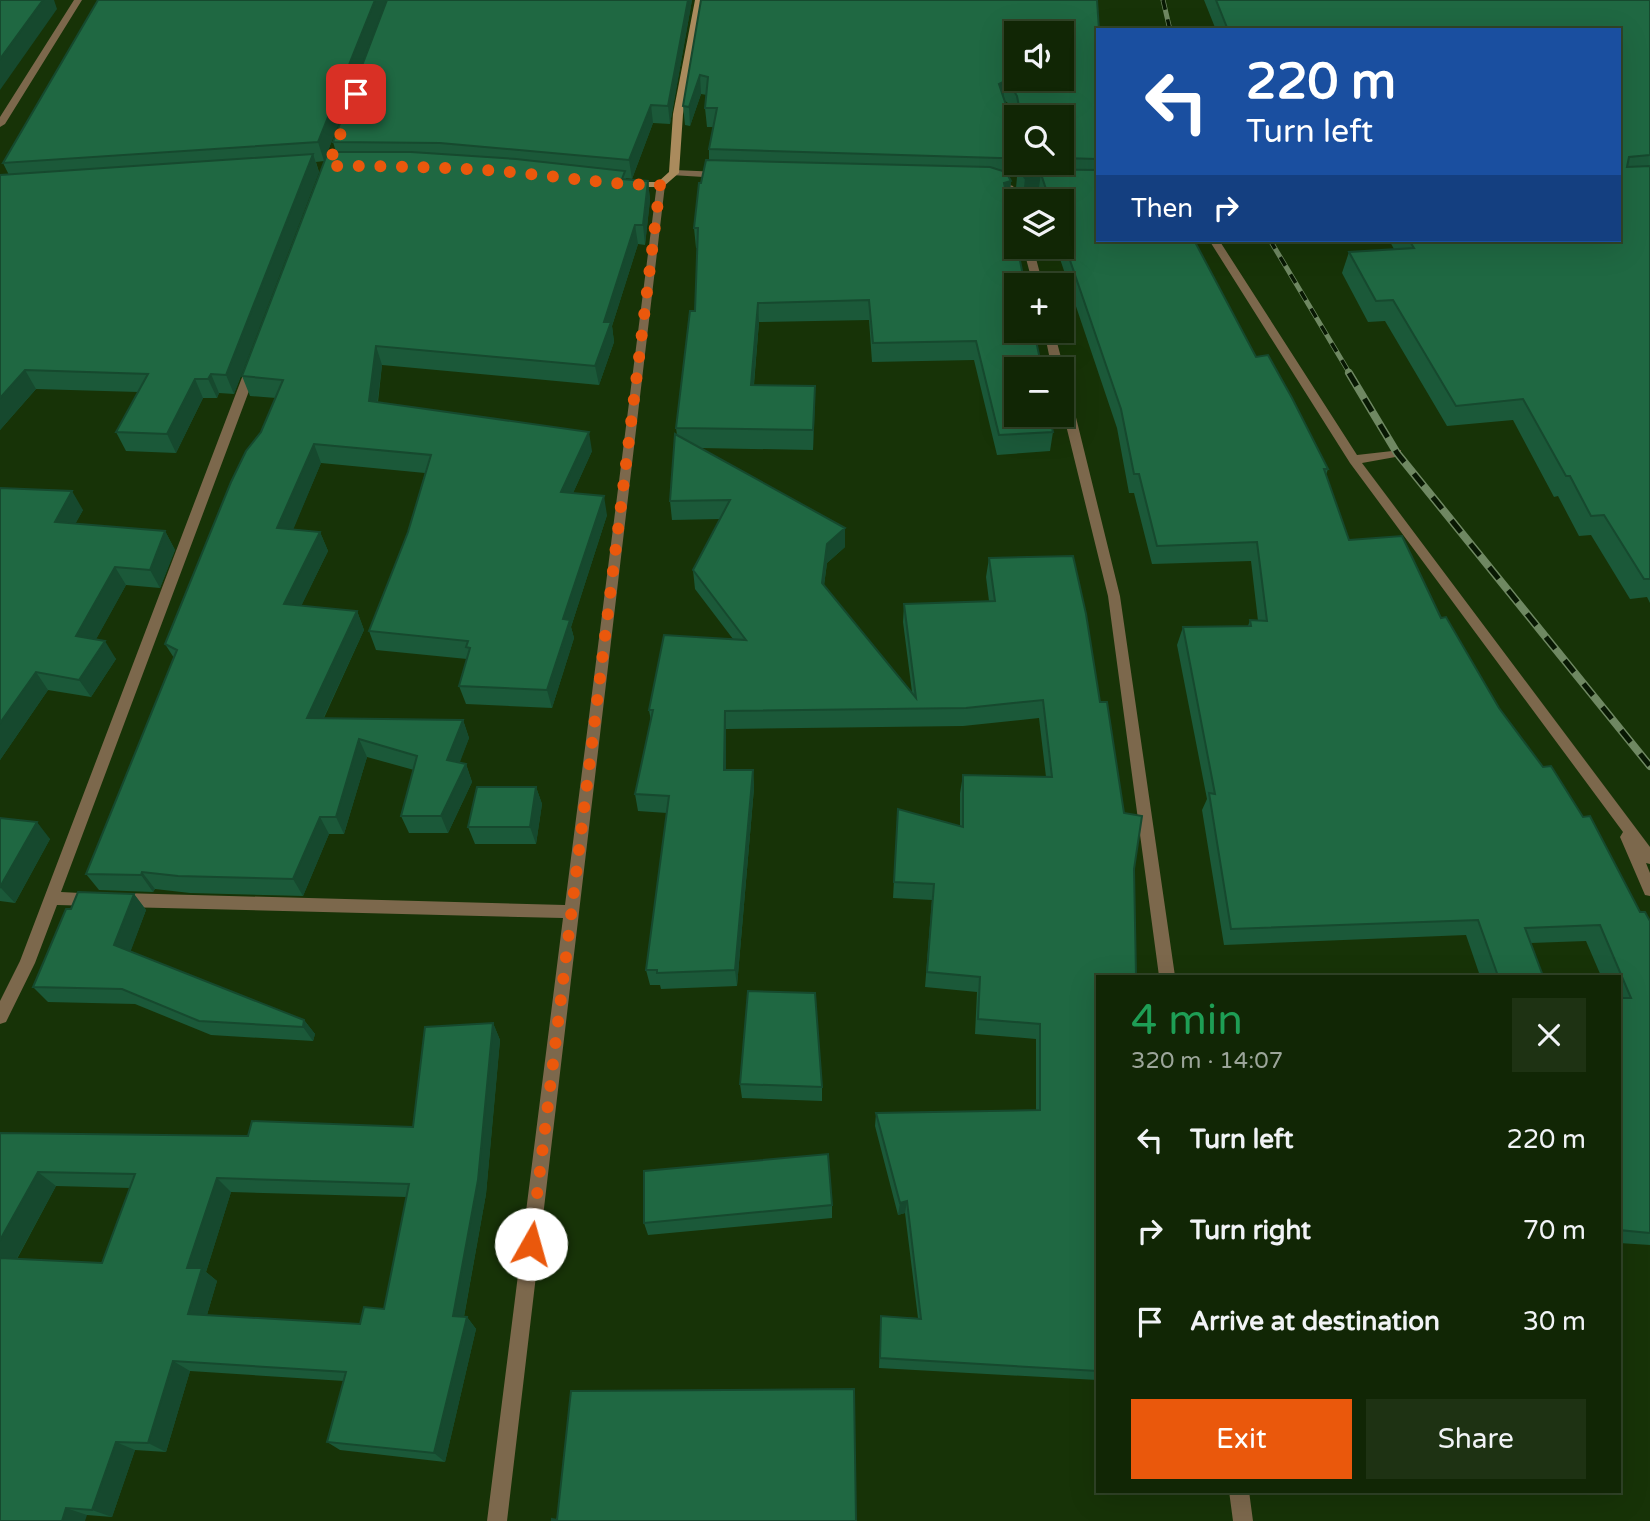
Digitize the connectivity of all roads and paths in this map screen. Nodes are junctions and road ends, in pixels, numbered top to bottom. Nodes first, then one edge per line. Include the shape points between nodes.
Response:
1 (78, 0) edge
2 (699, 0) edge
3 (0, 124) edge
4 (674, 173) junction
5 (728, 175) edge
6 (977, 181) edge
7 (989, 181) junction
8 (1022, 182) edge
9 (617, 184) edge
10 (660, 185) junction
11 (1011, 189) edge
12 (1215, 242) edge
13 (259, 349) edge
14 (1072, 427) edge
15 (1397, 453) dead end
16 (1354, 460) junction
17 (1619, 818) junction
18 (1650, 858) edge
19 (1650, 890) edge
20 (51, 898) junction
21 (571, 912) junction
22 (1167, 975) edge
23 (0, 1017) edge
24 (1239, 1493) edge
25 (497, 1521) edge
26 (1243, 1521) edge

1 - 3 street
2 - 4 street via 678,114
4 - 5 street
4 - 10 street
6 - 7 street
7 - 8 street
7 - 11 street
9 - 10 street
10 - 21 street
12 - 16 street
13 - 20 street
14 - 22 street via 1114,596
15 - 16 street
16 - 17 street
17 - 18 street
17 - 19 street
20 - 21 street
20 - 23 street via 27,963
21 - 25 street
24 - 26 street

